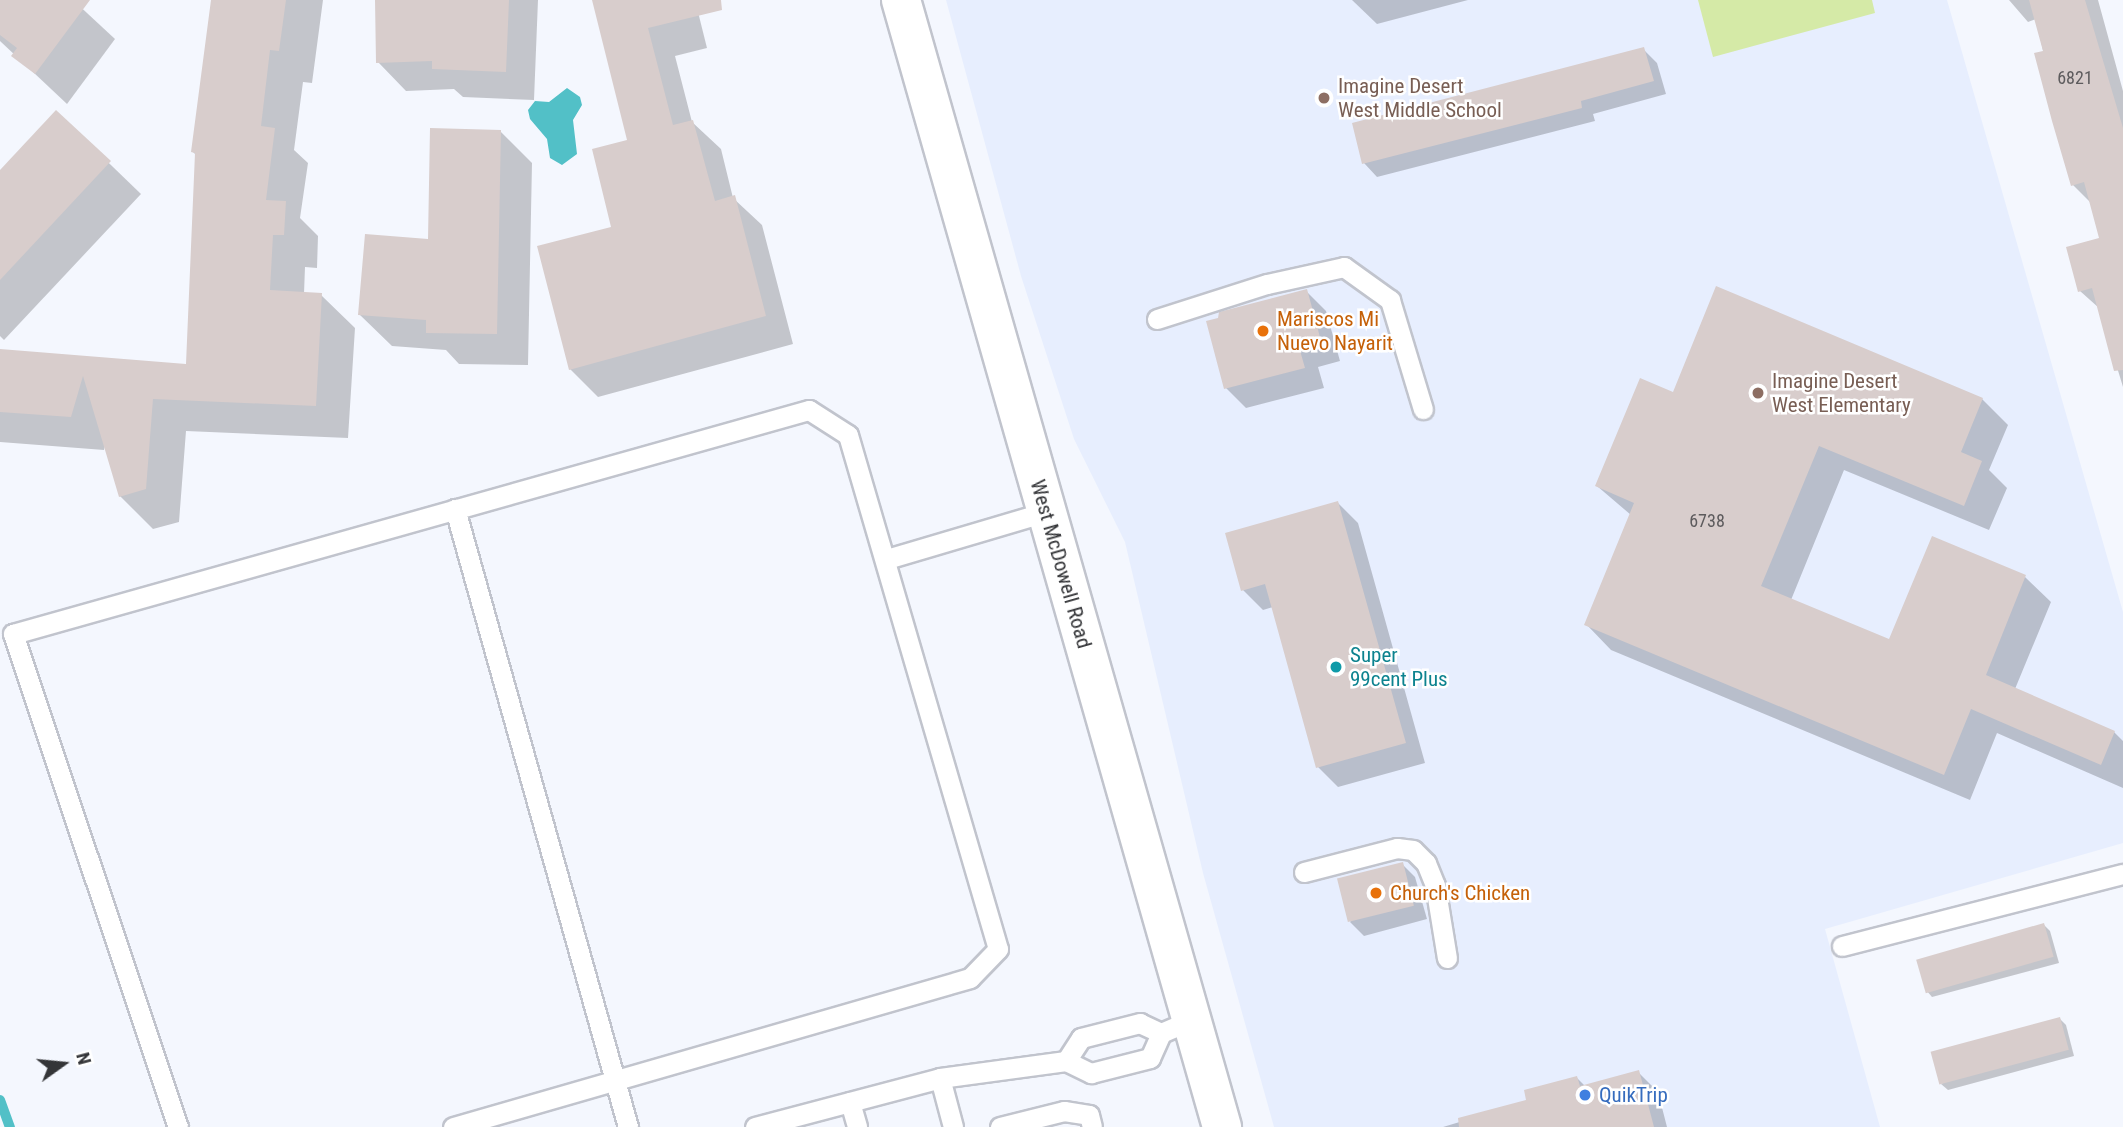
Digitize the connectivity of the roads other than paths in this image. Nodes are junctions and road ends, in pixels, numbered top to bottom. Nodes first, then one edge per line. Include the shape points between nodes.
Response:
1 (901, 0) edge
2 (1157, 318) dead end
3 (1423, 409) dead end
4 (455, 509) junction
5 (1046, 512) junction
6 (887, 559) junction
7 (1304, 872) dead end
8 (2123, 874) edge
9 (1842, 946) dead end
10 (1447, 958) dead end
11 (1176, 1027) junction
12 (1066, 1061) junction
13 (940, 1079) junction
14 (613, 1080) junction
15 (850, 1102) junction
16 (178, 1127) edge
17 (453, 1127) edge
18 (628, 1127) edge
19 (755, 1127) edge
20 (857, 1127) edge
21 (953, 1127) edge
22 (1000, 1127) edge
23 (1092, 1127) edge
24 (1222, 1127) edge

1 - 5 main road, West McDowell Road
2 - 3 lane via 1267,284 1344,267 1390,300
4 - 6 lane via 808,410 848,435
4 - 14 lane
4 - 16 lane via 13,634
5 - 6 lane
5 - 11 main road, West McDowell Road
6 - 14 lane via 998,949 970,978
7 - 10 lane via 1397,848 1413,850 1426,863 1435,885
8 - 9 lane
11 - 12 lane via 1140,1023 1082,1038
11 - 12 lane via 1150,1058 1091,1073
11 - 24 main road, West McDowell Road
12 - 13 lane
13 - 15 lane
13 - 21 lane
14 - 17 lane
14 - 18 lane
15 - 19 lane
15 - 20 lane
22 - 23 lane via 1064,1111 1089,1115

